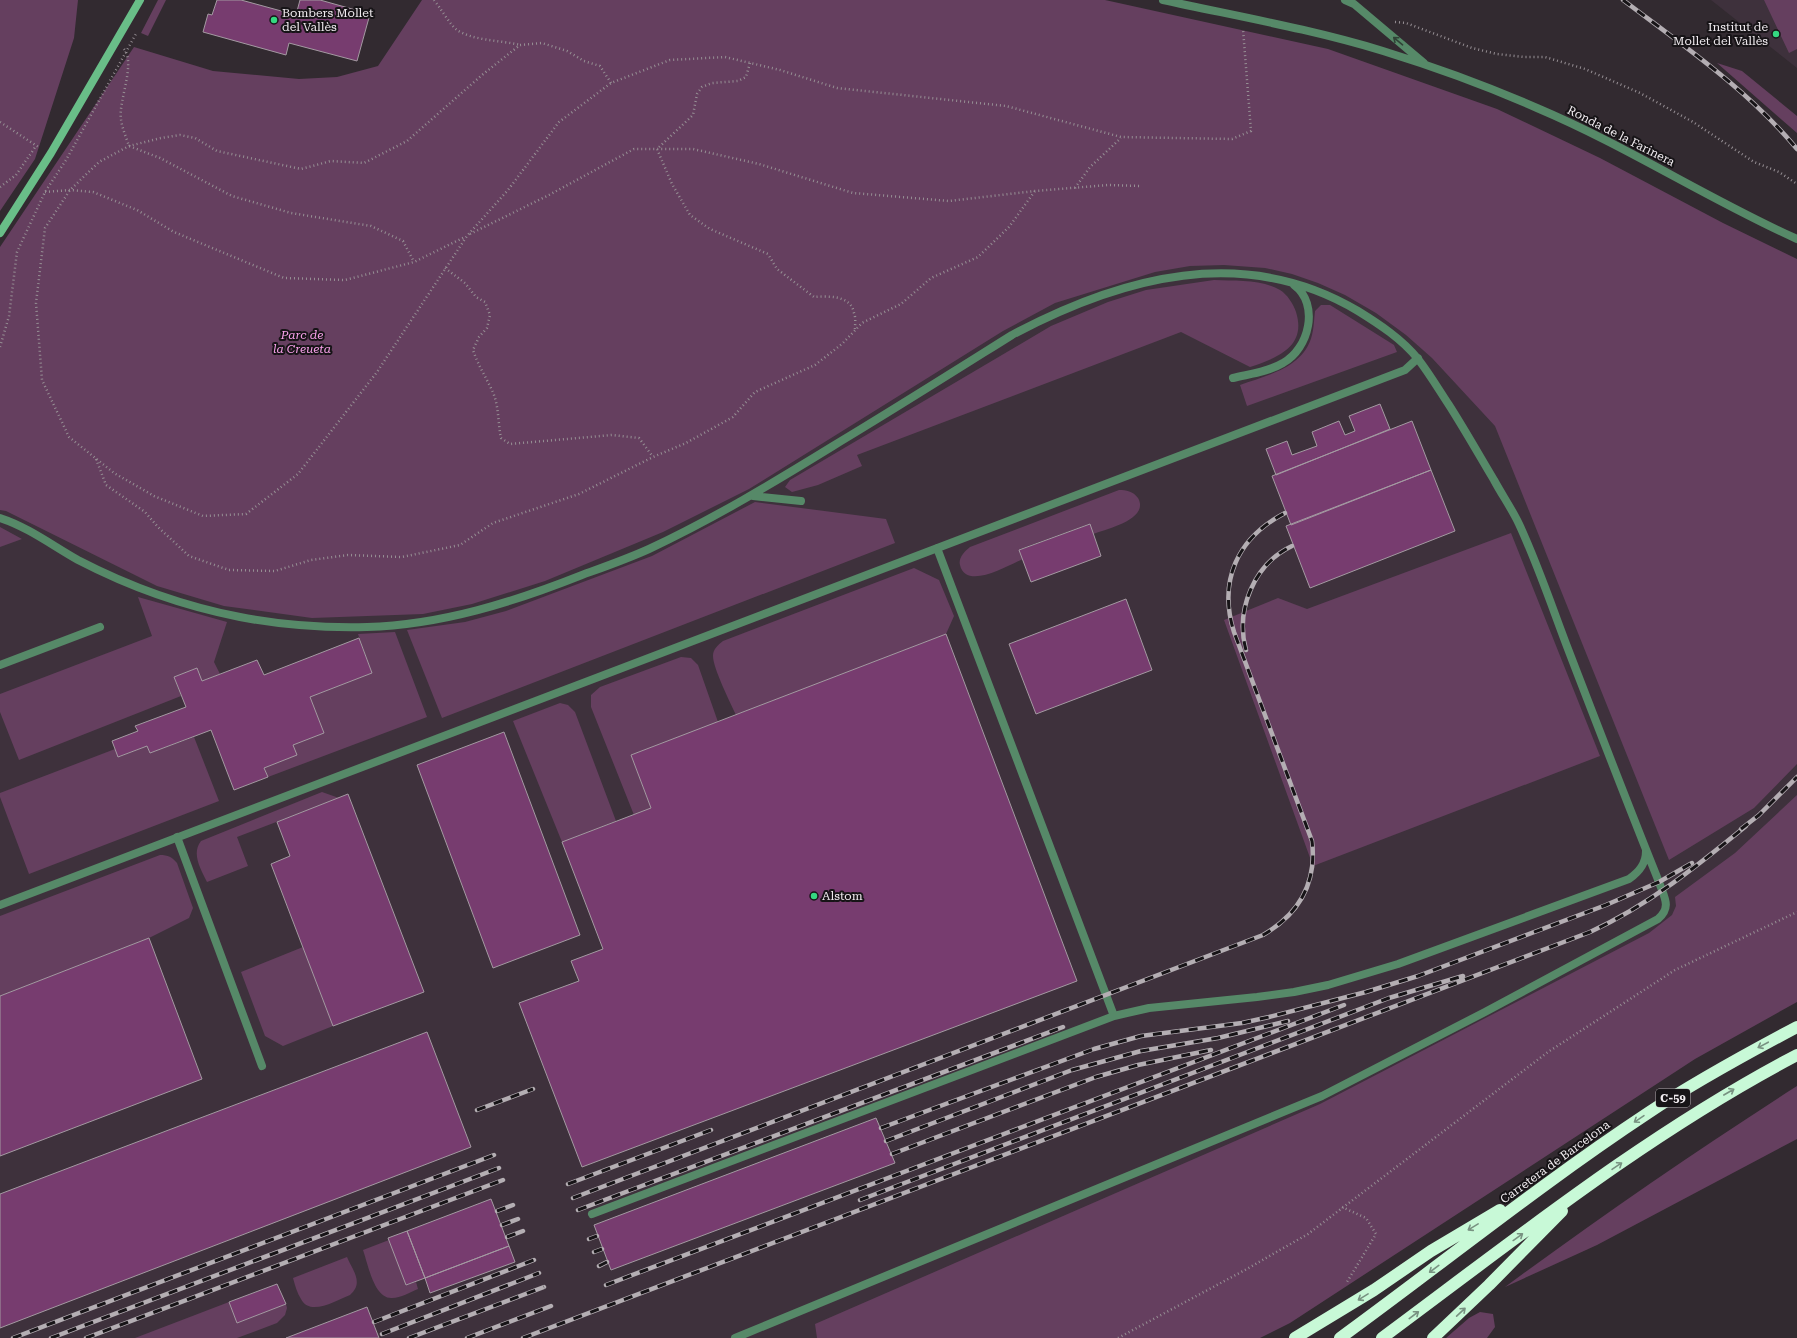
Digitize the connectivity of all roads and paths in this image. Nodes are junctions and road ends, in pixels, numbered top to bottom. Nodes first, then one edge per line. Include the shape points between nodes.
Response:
1 (140, 0) edge
2 (434, 0) edge
3 (1163, 0) edge
4 (1345, 0) edge
5 (1242, 17) junction
6 (140, 26) dead end
7 (1384, 29) junction
8 (118, 40) junction
9 (520, 45) junction
10 (127, 52) junction
11 (750, 63) junction
12 (1428, 66) junction
13 (611, 83) junction
14 (0, 122) edge
15 (1121, 137) junction
16 (129, 146) junction
17 (657, 149) junction
18 (1797, 184) edge
19 (1141, 186) dead end
20 (0, 187) edge
21 (1075, 188) junction
22 (70, 190) junction
23 (1035, 191) junction
24 (45, 192) junction
25 (0, 233) edge
26 (467, 236) junction
27 (1797, 239) edge
28 (414, 262) junction
29 (445, 268) junction
30 (1292, 283) junction
31 (855, 329) junction
32 (0, 347) edge
33 (1418, 358) junction
34 (1233, 378) dead end
35 (653, 457) junction
36 (96, 458) junction
37 (753, 496) junction
38 (801, 501) dead end
39 (0, 518) edge
40 (937, 548) junction
41 (100, 626) dead end
42 (0, 665) edge
43 (177, 837) junction
44 (1645, 846) junction
45 (0, 905) edge
46 (1797, 912) edge
47 (1114, 1016) junction
48 (1797, 1027) edge
49 (1797, 1055) edge
50 (262, 1066) dead end
51 (1554, 1178) junction
52 (1585, 1188) junction
53 (1342, 1207) junction
54 (592, 1214) dead end
55 (1347, 1282) dead end
56 (735, 1338) edge
57 (1118, 1338) edge
58 (1295, 1338) edge
59 (1340, 1338) edge
60 (1382, 1338) edge
61 (1433, 1338) edge

1 - 8 street
2 - 9 path via 456,29 477,38
3 - 5 street, Ronda de la Farinera
4 - 7 street, Ronda de la Farinera via 1354,4
5 - 12 street, Ronda de la Farinera via 1382,51
5 - 15 path via 1251,131 1232,139
6 - 10 path
12 -> 7 street, Ronda de la Farinera
7 - 18 path via 1395,21 1406,23 1472,48 1497,54 1545,57 1585,69 1640,93 1722,139 1754,162 1779,172
8 - 10 path
8 - 25 street via 35,180
9 - 13 path via 542,42 567,51 584,61 600,66
9 - 16 path via 407,142 364,163 331,161 301,169 235,156 195,138 180,135
10 - 16 path via 127,74 120,118
10 - 24 path
11 - 13 path via 725,57 670,60
11 - 15 path via 837,88 1006,106
11 - 17 path via 746,77 738,81 712,83 702,87 697,94 693,115
12 - 27 street, Ronda de la Farinera via 1537,108 1598,135 1718,200
13 - 26 path via 559,122 508,190
14 - 20 path via 36,146 16,175
15 - 21 path via 1090,167
16 - 22 path via 99,162
16 - 28 path via 160,158 232,196 290,213 371,226 403,241
17 - 23 path via 693,149 759,164 853,193 949,201
17 - 26 path via 634,149
17 - 31 path via 672,184 690,215 710,229 768,254 777,269 814,297 829,296 846,300 854,312
19 - 21 path
21 - 23 path
22 - 24 path
22 - 28 path via 93,192 108,198 137,210 174,232 284,278 345,280
22 - 36 path via 45,228 36,303 42,380 69,437
23 - 31 path via 1009,227 978,257 931,278 901,304
24 - 32 path via 17,252 9,316
26 - 28 path
26 - 29 path
29 - 35 path via 485,302 490,315 487,328 473,350 476,362 494,395 501,438 510,444 612,435 639,438
29 - 36 path via 377,372 298,474 246,514 203,516 154,496 114,473
30 - 33 street via 1344,303 1371,319
30 - 34 street via 1303,294 1308,310 1307,331 1303,341 1290,359 1282,364
30 - 37 street via 1256,274 1189,274 1150,281 1078,302 1012,335
31 - 35 path via 842,344 815,365 755,392 733,417 686,443
33 - 40 street via 1406,370
33 - 44 street via 1461,423 1519,523
35 - 36 path via 579,494 493,523 460,545 402,557 348,555 311,560 275,571 229,570 189,556 145,512 106,485
37 - 38 street
37 - 39 street via 648,549 536,593 489,608 446,617 369,627 332,627 241,618 156,595 120,581
40 - 43 street
40 - 47 street
41 - 42 street
43 - 45 street
43 - 50 street
44 - 47 street via 1646,856 1643,864 1638,872 1629,878 1366,974 1294,992 1149,1008
44 - 56 street via 1666,904 1661,916 1492,1008 1322,1096
46 - 53 path via 1675,970 1561,1043
47 - 54 street
48 -> 51 highway, Carretera de Barcelona / C-59 via 1698,1081
52 -> 49 highway, C-59 via 1695,1112
51 -> 58 highway via 1431,1251 1374,1290
51 -> 59 highway, Carretera de Barcelona / C-59
60 -> 52 highway, C-59
61 -> 52 highway
53 - 55 path via 1366,1218 1376,1234
53 - 57 path via 1308,1234

